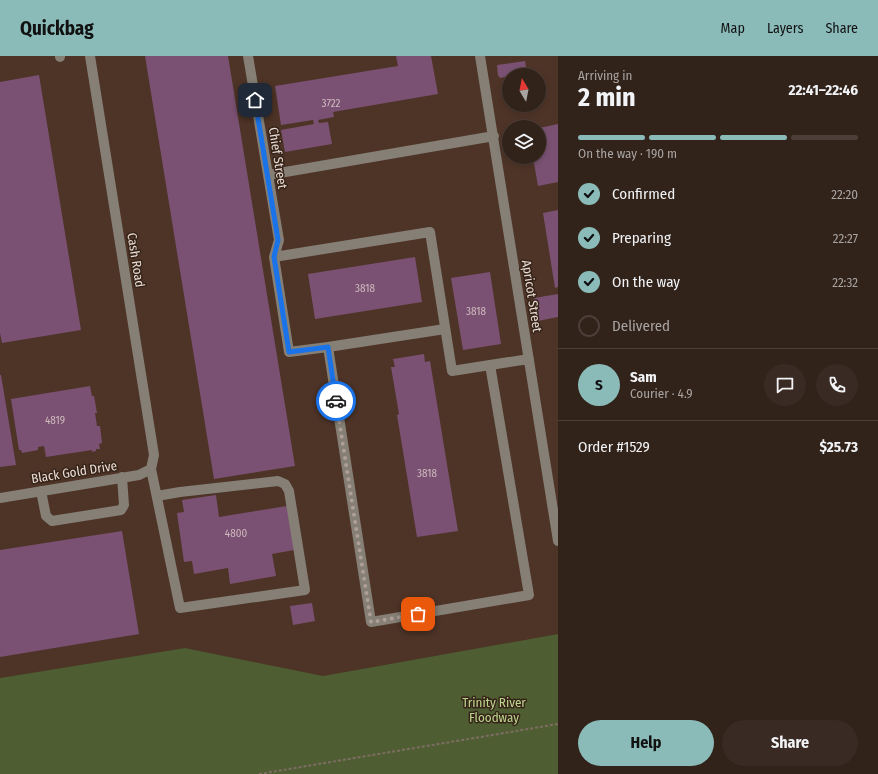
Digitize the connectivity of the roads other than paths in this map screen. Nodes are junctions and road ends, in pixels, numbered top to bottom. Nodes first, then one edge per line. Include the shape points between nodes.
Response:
1 (90, 56) edge
2 (248, 56) edge
3 (480, 56) edge
4 (494, 136) junction
5 (268, 175) junction
6 (274, 257) junction
7 (446, 329) junction
8 (328, 347) junction
9 (529, 358) junction
10 (490, 365) junction
11 (151, 469) junction
12 (122, 478) junction
13 (41, 491) junction
14 (157, 496) junction
15 (0, 498) edge
16 (558, 541) edge

1 - 11 street, Cash Road via 154,455
2 - 5 street, Chief Street
3 - 4 street, Apricot Street
4 - 5 street
4 - 9 street, Apricot Street
5 - 6 street, Chief Street via 278,240
6 - 7 street via 430,232
6 - 8 street via 289,352
7 - 8 street
7 - 10 street via 452,371
8 - 10 street via 371,622 529,595
9 - 10 street
9 - 16 street, Apricot Street
11 - 12 street, Black Gold Drive via 139,475
11 - 14 street, Cash Road
12 - 13 street, Black Gold Drive
12 - 13 street via 124,505 121,510 52,521 46,516
13 - 15 street, Black Gold Drive
14 - 14 street, Cash Road via 180,608 305,590 285,484 278,481

